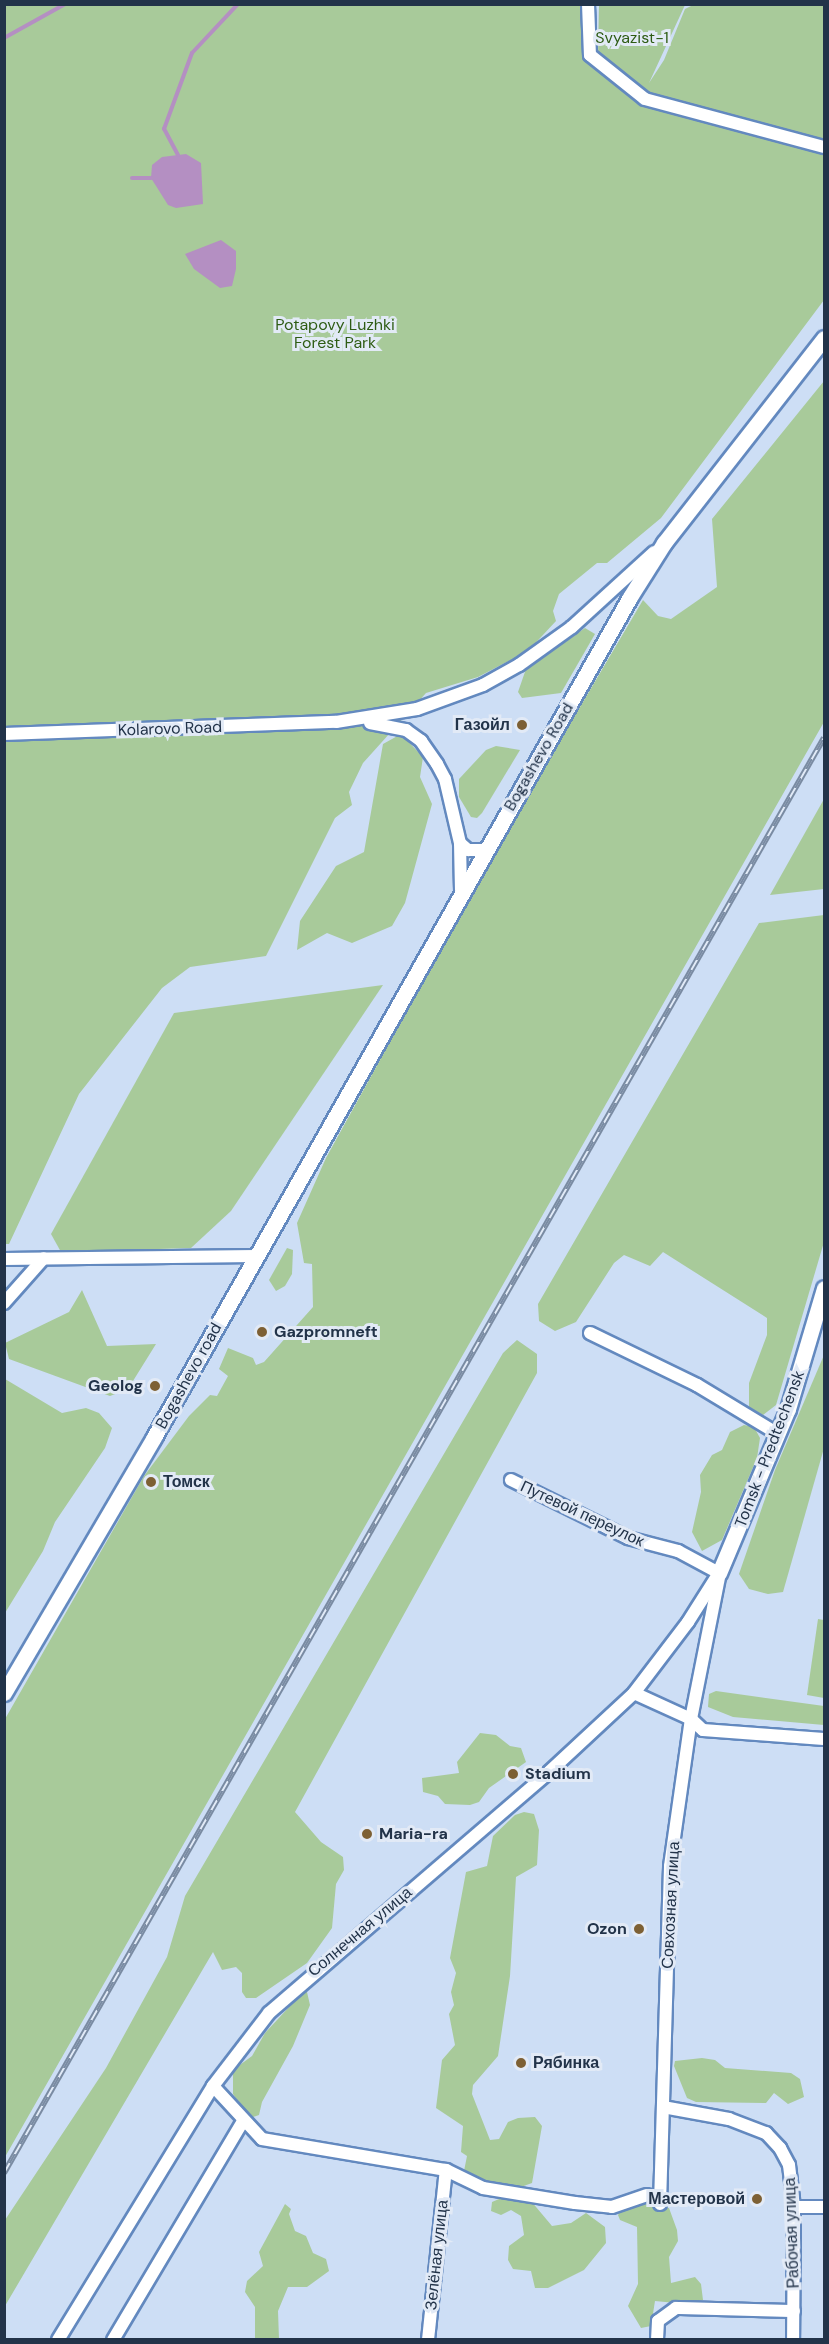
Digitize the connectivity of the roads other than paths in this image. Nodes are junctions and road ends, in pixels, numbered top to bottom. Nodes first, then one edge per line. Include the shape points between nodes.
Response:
1 (588, 4) edge
2 (825, 147) edge
3 (825, 338) edge
4 (664, 543) junction
5 (597, 605) junction
6 (617, 621) junction
7 (417, 709) junction
8 (336, 722) junction
9 (4, 734) edge
10 (421, 741) junction
11 (460, 843) junction
12 (484, 850) junction
13 (461, 890) junction
14 (256, 1256) junction
15 (44, 1258) junction
16 (4, 1259) edge
17 (825, 1288) edge
18 (4, 1303) edge
19 (590, 1333) dead end
20 (778, 1434) junction
21 (511, 1480) dead end
22 (719, 1573) junction
23 (634, 1693) junction
24 (4, 1694) edge
25 (691, 1719) junction
26 (825, 1739) edge
27 (213, 2086) junction
28 (663, 2107) junction
29 (243, 2121) junction
30 (446, 2170) junction
31 (647, 2195) dead end
32 (660, 2204) dead end
33 (794, 2207) junction
34 (825, 2207) edge
35 (794, 2310) junction
36 (58, 2340) edge
37 (113, 2340) edge
38 (428, 2340) edge
39 (657, 2340) edge
40 (793, 2340) edge

1 - 2 street via 590,55 645,99
3 - 4 main road, Bogashevo Road
4 - 5 street
4 - 6 main road, Bogashevo Road
5 - 6 street via 610,603
5 - 7 street via 519,665 483,685
6 - 12 main road, Bogashevo Road
7 - 8 street
7 - 10 street via 410,721
8 - 9 street, Kolarovo Road
8 - 10 street via 390,724
10 - 11 street via 445,779
11 - 12 street via 468,850
11 - 13 street
12 - 13 main road, Bogashevo Road
13 - 14 main road, Bogashevo Road
14 - 15 street
14 - 24 main road, Bogashevo road
15 - 16 street
15 - 18 street
17 - 20 main road, Tomsk - Predtechensk
19 - 20 street via 697,1385
20 - 22 main road, Tomsk - Predtechensk
21 - 22 street, Путевой переулок via 628,1538 678,1551
22 - 23 street, Солнечная улица via 683,1630
22 - 25 street, Совхозная улица
23 - 25 street
23 - 27 street, Солнечная улица via 549,1772 305,1979 269,2013
25 - 26 street via 703,1730
25 - 28 street, Совхозная улица via 670,1866
27 - 29 street
27 - 36 street, Солнечная улица
28 - 32 street, Совхозная улица
28 - 33 street, Рабочая улица via 729,2119 766,2133 789,2165
29 - 30 street via 262,2139
29 - 37 street
30 - 31 street via 483,2188 575,2203 612,2206
30 - 38 street, Зелёная улица
33 - 34 street
33 - 35 street, Рабочая улица
35 - 39 street via 676,2308 658,2321
35 - 40 street, Рабочая улица

